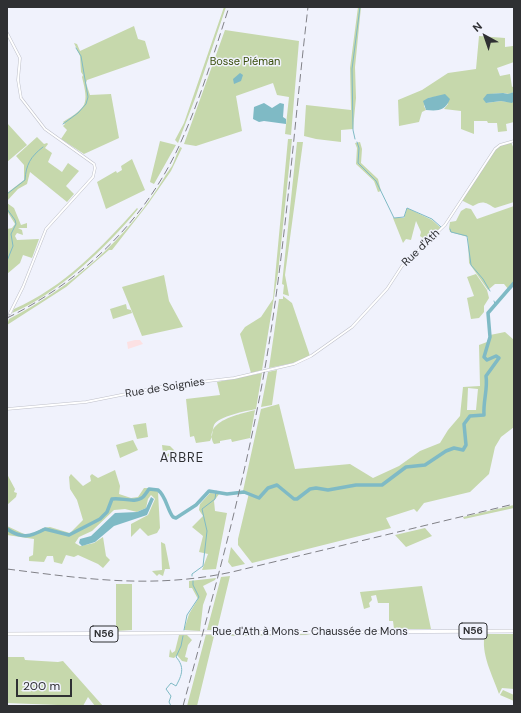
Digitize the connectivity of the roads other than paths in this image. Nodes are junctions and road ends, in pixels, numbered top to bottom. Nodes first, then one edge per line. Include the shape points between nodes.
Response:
1 (7, 33) edge
2 (514, 141) edge
3 (10, 313) dead end
4 (320, 351) joint
5 (7, 409) edge
6 (514, 631) edge
7 (7, 634) edge

1 - 3 street via 20,58 18,80 21,98 45,129 94,164 95,168 93,177 46,230
2 - 4 street, Rue d'Ath via 495,149 445,225 406,261 386,289 352,327
4 - 5 street, Rue de Soignies via 294,364 234,378 166,386 86,402
6 - 7 main road, Rue d'Ath à Mons - Chaussée de Mons / N56

